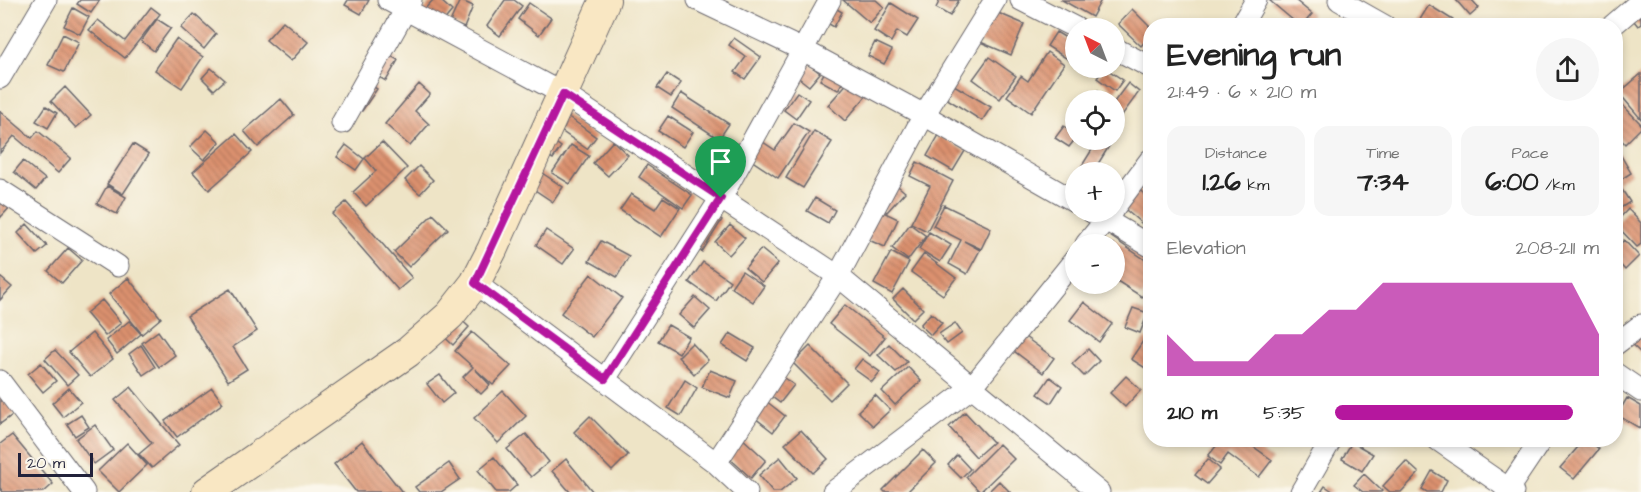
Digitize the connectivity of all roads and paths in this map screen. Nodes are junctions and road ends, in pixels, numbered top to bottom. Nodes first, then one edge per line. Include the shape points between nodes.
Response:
1 (46, 0) edge
2 (605, 0) edge
3 (698, 0) edge
4 (830, 0) edge
5 (995, 0) edge
6 (1021, 0) edge
7 (1256, 0) edge
8 (1339, 0) edge
9 (1641, 1) edge
10 (402, 3) edge
11 (1246, 18) edge
12 (1371, 18) edge
13 (1621, 18) edge
14 (1065, 22) edge
15 (803, 50) junction
16 (1125, 54) edge
17 (1143, 63) edge
18 (0, 78) edge
19 (563, 94) junction
20 (924, 115) junction
21 (342, 123) dead end
22 (1143, 168) edge
23 (0, 190) edge
24 (1125, 190) edge
25 (1065, 196) edge
26 (721, 198) junction
27 (1118, 222) edge
28 (1143, 241) edge
29 (118, 266) dead end
30 (1065, 272) edge
31 (838, 276) junction
32 (475, 283) junction
33 (1641, 325) edge
34 (1623, 339) edge
35 (605, 379) junction
36 (1623, 379) edge
37 (0, 381) edge
38 (972, 387) junction
39 (1641, 391) edge
40 (1327, 447) edge
41 (1448, 447) edge
42 (1537, 447) edge
43 (716, 463) junction
44 (1091, 490) edge
45 (1509, 491) edge
46 (84, 492) edge
47 (207, 492) edge
48 (747, 492) edge
49 (833, 492) edge
50 (1301, 492) edge

1 - 18 street
2 - 19 street
3 - 15 street
4 - 15 street
5 - 20 street
6 - 14 street
7 - 11 street
8 - 12 street
9 - 13 street
10 - 19 street
10 - 21 street
15 - 20 street
15 - 26 street
16 - 17 street
19 - 26 street
19 - 32 street
20 - 25 street
20 - 31 street
22 - 24 street
23 - 29 street
26 - 31 street
26 - 35 street
27 - 28 street
30 - 38 street
31 - 38 street
31 - 43 street
32 - 35 street
32 - 47 street via 450,315 408,352
33 - 34 street
35 - 43 street
36 - 39 street
37 - 46 street
38 - 44 street
38 - 49 street
40 - 50 street
41 - 45 street
42 - 45 street
43 - 48 street

